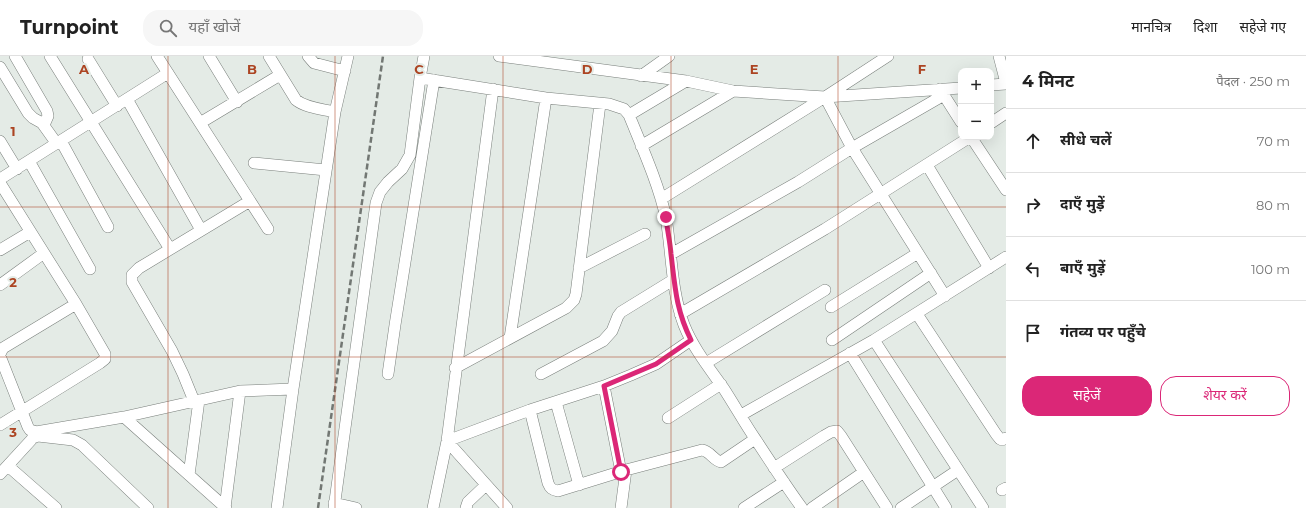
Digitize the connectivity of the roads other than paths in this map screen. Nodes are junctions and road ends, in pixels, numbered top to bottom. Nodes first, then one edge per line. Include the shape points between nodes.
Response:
1 (15, 56) edge
2 (157, 56) edge
3 (209, 56) edge
4 (269, 56) edge
5 (308, 56) edge
6 (348, 56) edge
7 (424, 56) edge
8 (499, 56) edge
9 (570, 56) edge
10 (669, 56) edge
11 (888, 56) edge
12 (999, 56) edge
13 (52, 57) edge
14 (88, 59) dead end
15 (558, 64) junction
16 (0, 67) edge
17 (1004, 67) edge
18 (344, 71) junction
19 (168, 73) junction
20 (280, 75) junction
21 (641, 76) junction
22 (420, 78) junction
23 (434, 80) junction
24 (686, 81) junction
25 (1006, 84) edge
26 (994, 85) edge
27 (493, 89) junction
28 (958, 89) edge
29 (733, 91) junction
30 (942, 92) junction
31 (825, 97) junction
32 (546, 98) junction
33 (128, 99) junction
34 (237, 102) junction
35 (600, 104) junction
36 (117, 106) junction
37 (335, 112) junction
38 (1006, 113) edge
39 (630, 115) junction
40 (958, 117) edge
41 (994, 121) edge
42 (91, 122) junction
43 (200, 123) junction
44 (44, 125) junction
45 (965, 140) edge
46 (972, 140) edge
47 (0, 141) edge
48 (59, 143) junction
49 (641, 146) junction
50 (852, 148) junction
51 (29, 161) junction
52 (254, 163) dead end
53 (927, 165) junction
54 (17, 169) junction
55 (326, 170) junction
56 (0, 183) edge
57 (1006, 190) edge
58 (881, 193) junction
59 (661, 199) junction
60 (250, 201) junction
61 (108, 227) dead end
62 (268, 229) dead end
63 (201, 230) junction
64 (30, 232) junction
65 (645, 234) dead end
66 (170, 249) junction
67 (0, 250) edge
68 (44, 253) junction
69 (918, 253) junction
70 (671, 254) junction
71 (1006, 257) edge
72 (579, 268) junction
73 (989, 268) junction
74 (90, 269) dead end
75 (931, 273) junction
76 (673, 280) junction
77 (0, 285) edge
78 (825, 290) dead end
79 (945, 296) junction
80 (76, 304) junction
81 (831, 307) dead end
82 (680, 314) junction
83 (917, 314) junction
84 (510, 338) junction
85 (691, 340) junction
86 (832, 340) dead end
87 (874, 340) junction
88 (850, 353) junction
89 (0, 355) edge
90 (706, 362) junction
91 (455, 368) junction
92 (388, 374) dead end
93 (541, 374) dead end
94 (721, 384) junction
95 (604, 386) junction
96 (293, 389) junction
97 (240, 391) junction
98 (196, 401) junction
99 (556, 402) junction
100 (530, 410) junction
101 (23, 411) junction
102 (741, 415) junction
103 (124, 417) junction
104 (668, 418) dead end
105 (0, 425) edge
106 (1006, 438) edge
107 (755, 439) junction
108 (447, 441) junction
109 (774, 468) junction
110 (4, 470) edge
111 (958, 470) junction
112 (624, 471) junction
113 (864, 472) junction
114 (189, 476) junction
115 (784, 482) junction
116 (486, 485) junction
117 (579, 485) junction
118 (932, 487) junction
119 (334, 506) edge
120 (56, 508) edge
121 (148, 508) edge
122 (225, 508) edge
123 (277, 508) edge
124 (356, 508) edge
125 (432, 508) edge
126 (466, 508) edge
127 (508, 508) edge
128 (621, 508) edge
129 (744, 508) edge
130 (802, 508) edge
131 (812, 508) edge
132 (887, 508) edge
133 (901, 508) edge
134 (946, 508) edge
135 (983, 508) edge

1 - 44 street via 47,111 48,116
2 - 19 street
3 - 34 street
4 - 20 street
5 - 18 street via 314,63
6 - 18 street
7 - 22 street
8 - 15 street
9 - 15 street
10 - 21 street
11 - 31 street
12 - 17 street
13 - 42 street
14 - 36 street
15 - 21 street
16 - 44 street via 28,113
17 - 25 street
18 - 37 street
19 - 33 street
19 - 43 street
20 - 34 street
20 - 37 street via 300,104
21 - 24 street
22 - 23 street
22 - 119 street via 410,155 402,169 380,192 376,203
23 - 27 street
23 - 92 street
24 - 29 street
24 - 39 street
25 - 26 street
27 - 32 street
27 - 91 street
28 - 30 street
29 - 31 street
29 - 49 street
30 - 31 street
30 - 40 street
30 - 50 street
31 - 50 street
31 - 59 street
32 - 35 street
32 - 84 street
33 - 36 street
33 - 63 street
34 - 43 street
35 - 39 street via 615,106
35 - 72 street
36 - 42 street
37 - 55 street
38 - 41 street
39 - 49 street
42 - 48 street
42 - 66 street
43 - 60 street
44 - 48 street
45 - 53 street
46 - 57 street
47 - 54 street
48 - 51 street
48 - 61 street
49 - 59 street
50 - 58 street
50 - 70 street via 798,182
51 - 54 street
51 - 74 street
52 - 55 street
53 - 58 street
53 - 73 street
54 - 56 street
55 - 96 street
56 - 64 street
58 - 69 street
58 - 82 street
59 - 70 street
60 - 62 street
60 - 63 street
63 - 66 street
64 - 67 street
64 - 68 street
65 - 72 street
66 - 98 street via 139,268 132,275 132,282 172,351
68 - 77 street
68 - 80 street
69 - 75 street
69 - 81 street
70 - 76 street
71 - 73 street
72 - 84 street via 574,300
73 - 79 street
75 - 79 street
75 - 86 street
76 - 82 street
76 - 93 street via 621,312 604,341
78 - 90 street
79 - 83 street
80 - 89 street via 3,348
80 - 101 street via 103,349 104,359
82 - 85 street
83 - 87 street
83 - 106 street via 996,434 1002,440
84 - 91 street
85 - 90 street
85 - 95 street via 656,364
87 - 88 street
87 - 111 street
88 - 102 street
88 - 118 street
89 - 101 street
90 - 94 street
91 - 108 street
94 - 102 street
94 - 104 street
95 - 99 street
95 - 112 street
96 - 97 street
96 - 123 street
97 - 98 street
97 - 122 street
98 - 103 street
98 - 114 street
99 - 100 street
99 - 117 street
100 - 108 street
100 - 117 street via 550,488 558,491
101 - 103 street via 28,427 36,432
101 - 105 street
102 - 107 street
103 - 114 street
107 - 109 street
107 - 112 street via 721,462 708,451 702,450
108 - 116 street
108 - 125 street
109 - 113 street via 824,436 837,431
109 - 115 street
110 - 120 street
110 - 121 street via 33,438 38,436 72,440 82,445
111 - 118 street
111 - 135 street
112 - 117 street
112 - 128 street
113 - 131 street
113 - 132 street
114 - 122 street
115 - 129 street
115 - 130 street
116 - 126 street via 468,502
116 - 127 street
118 - 133 street
118 - 134 street
119 - 124 street

